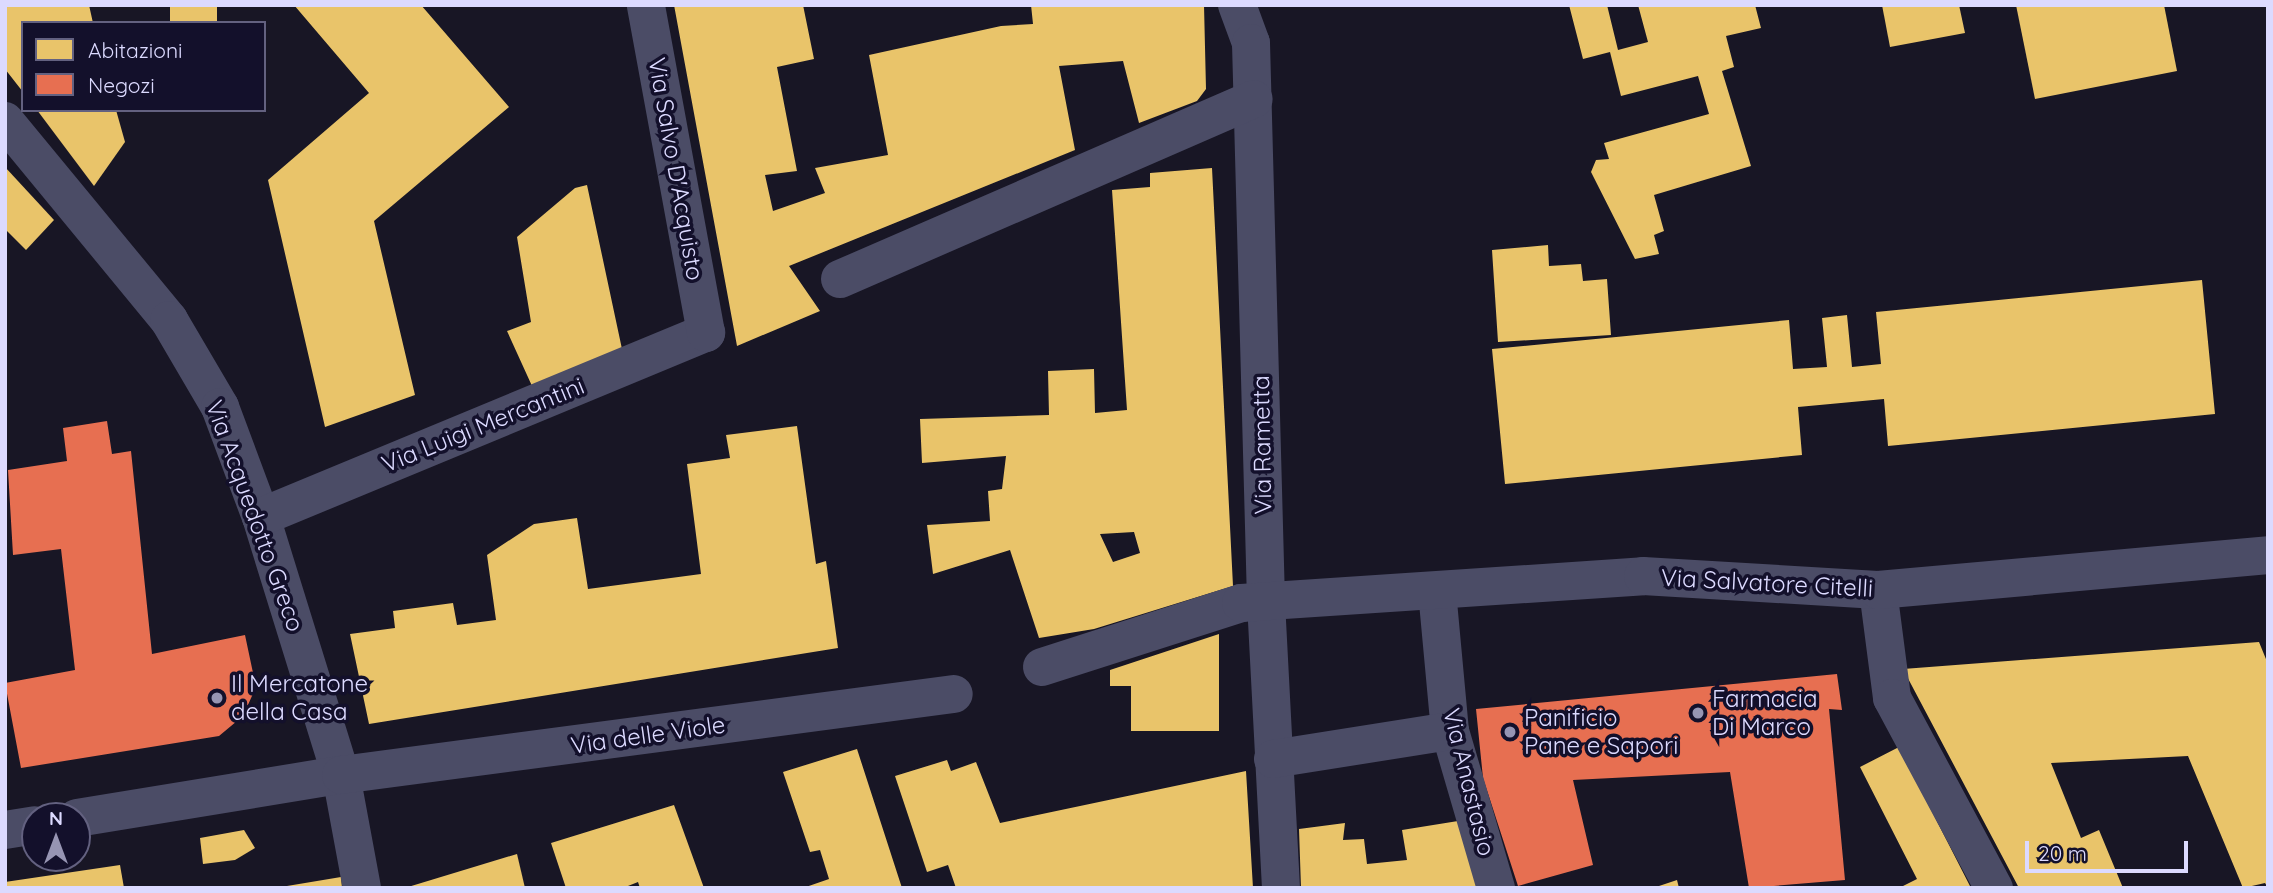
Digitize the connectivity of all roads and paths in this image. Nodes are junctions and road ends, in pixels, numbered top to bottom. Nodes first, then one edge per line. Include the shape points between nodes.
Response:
1 (646, 5) edge
2 (1237, 5) edge
3 (1253, 99) junction
4 (5, 121) edge
5 (840, 279) dead end
6 (706, 333) joint
7 (261, 517) junction
8 (2268, 555) edge
9 (1878, 590) junction
10 (1437, 591) junction
11 (1266, 602) junction
12 (1042, 667) dead end
13 (954, 694) dead end
14 (1450, 731) junction
15 (1273, 759) junction
16 (341, 775) junction
17 (91, 816) edge
18 (362, 888) edge
19 (1281, 888) edge
20 (1496, 888) edge
21 (1993, 888) edge

1 - 6 street, Via Salvo D'Acquisto
2 - 3 street, Via Rametta via 1251,43
3 - 5 street
3 - 11 street, Via Rametta
4 - 7 street, Via Acquedotto Greco via 169,320 220,407
6 - 7 street, Via Luigi Mercantini
7 - 16 street, Via Acquedotto Greco
8 - 9 street, Via Salvatore Citelli
9 - 10 street, Via Salvatore Citelli via 1643,576
9 - 21 street via 1892,698
10 - 11 street, Via Salvatore Citelli
10 - 14 street, Via Anastasio
11 - 12 street via 1241,603
11 - 15 street, Via Rametta
13 - 16 street, Via delle Viole
14 - 15 street
14 - 20 street, Via Anastasio
15 - 19 street, Via Rametta
16 - 17 street, Via delle Viole
16 - 18 street, Via Acquedotto Greco

